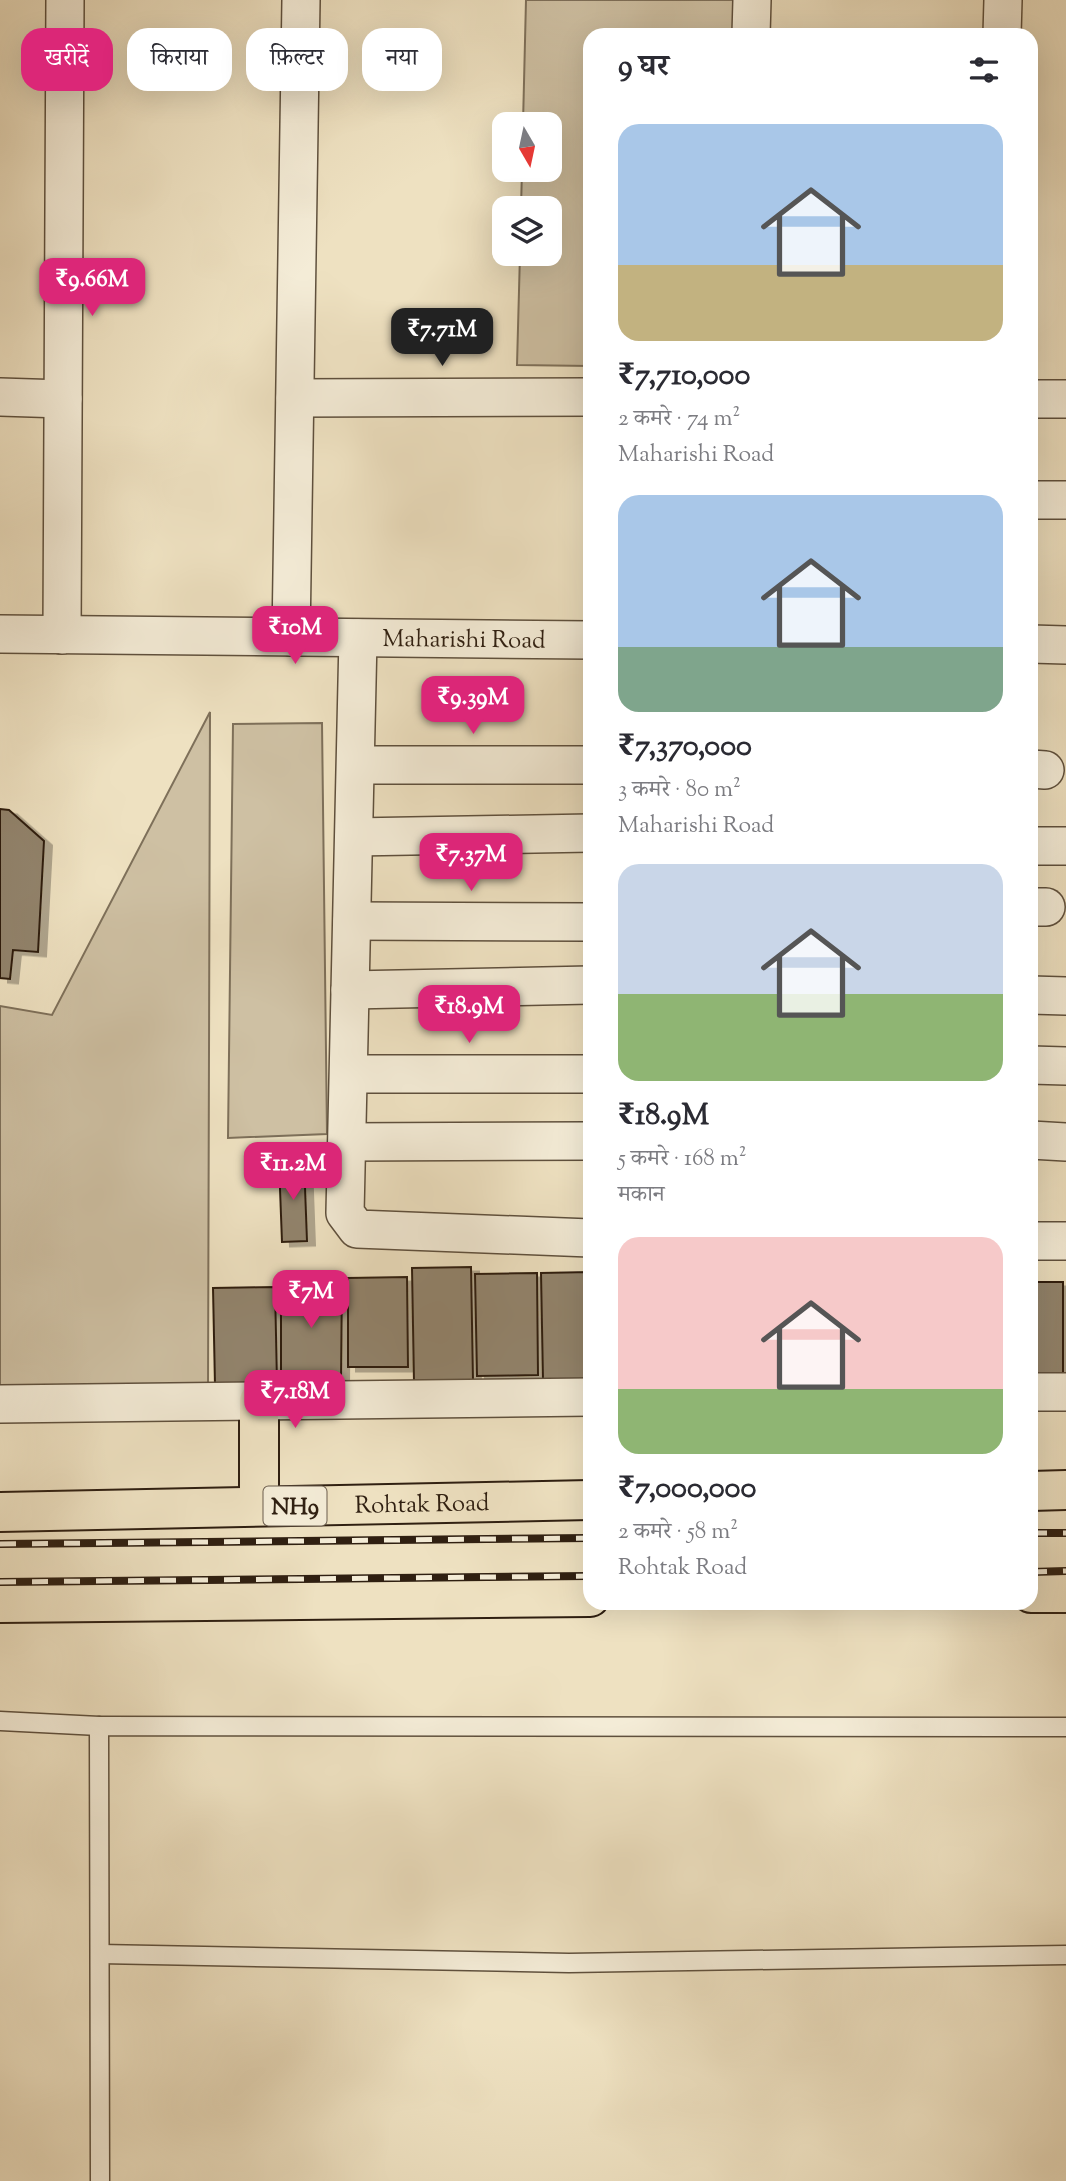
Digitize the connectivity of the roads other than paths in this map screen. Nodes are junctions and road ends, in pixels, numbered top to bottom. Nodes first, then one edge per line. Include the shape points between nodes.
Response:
1 (65, 0) edge
2 (302, 0) edge
3 (752, 0) edge
4 (1003, 0) edge
5 (751, 28) edge
6 (1002, 28) edge
7 (0, 397) edge
8 (583, 397) edge
9 (295, 398) junction
10 (63, 399) junction
11 (1038, 399) edge
12 (1066, 399) edge
13 (1038, 500) edge
14 (1066, 500) edge
15 (0, 634) edge
16 (62, 635) junction
17 (291, 637) junction
18 (358, 638) junction
19 (583, 640) edge
20 (1038, 645) edge
21 (1066, 645) edge
22 (356, 765) junction
23 (583, 765) edge
24 (583, 833) edge
25 (354, 837) junction
26 (1038, 846) edge
27 (1066, 846) edge
28 (352, 922) junction
29 (583, 922) edge
30 (583, 985) edge
31 (350, 990) junction
32 (1038, 995) edge
33 (1066, 996) edge
34 (1038, 1065) edge
35 (1066, 1066) edge
36 (349, 1074) junction
37 (583, 1074) edge
38 (1038, 1140) edge
39 (583, 1141) edge
40 (347, 1142) junction
41 (1066, 1142) edge
42 (583, 1238) edge
43 (1038, 1241) edge
44 (1066, 1241) edge
45 (1038, 1392) edge
46 (1066, 1392) edge
47 (583, 1397) edge
48 (259, 1401) junction
49 (0, 1404) edge
50 (1066, 1490) edge
51 (1038, 1491) edge
52 (583, 1500) edge
53 (259, 1506) junction
54 (0, 1512) edge
55 (1066, 1593) edge
56 (1038, 1594) edge
57 (583, 1597) edge
58 (0, 1603) edge
59 (0, 1721) edge
60 (99, 1726) junction
61 (1066, 1727) edge
62 (100, 1954) junction
63 (1066, 1955) edge
64 (100, 2181) edge

1 - 10 street
2 - 9 street
3 - 5 street
4 - 6 street
7 - 10 street
8 - 9 street
9 - 17 street
10 - 16 street
11 - 12 street
13 - 14 street
15 - 16 street, Maharishi Road
16 - 17 street, Maharishi Road
17 - 18 street, Maharishi Road
18 - 19 street, Maharishi Road
18 - 22 street
20 - 21 street
22 - 23 street
22 - 25 street
24 - 25 street
25 - 28 street
26 - 27 street
28 - 29 street
28 - 31 street
30 - 31 street
31 - 36 street
32 - 33 street
34 - 35 street
36 - 37 street
36 - 40 street
38 - 41 street
39 - 40 street
40 - 42 street via 345,1213 356,1229
43 - 44 street
45 - 46 street
47 - 48 street
48 - 49 street
48 - 53 main road
50 - 51 main road
52 - 53 main road, Rohtak Road / NH9
53 - 54 main road, Rohtak Road / NH9
55 - 56 main road
57 - 58 main road
59 - 60 lane
60 - 61 lane
60 - 62 lane
62 - 63 lane via 569,1963
62 - 64 lane

